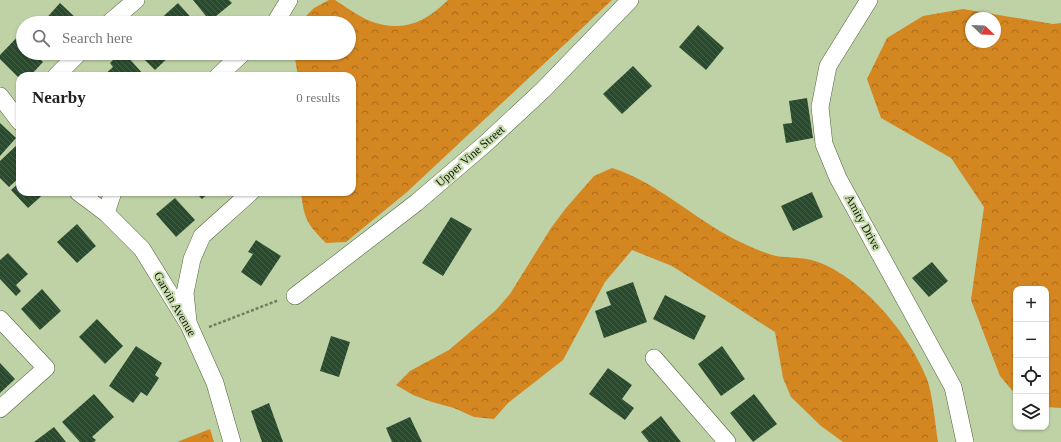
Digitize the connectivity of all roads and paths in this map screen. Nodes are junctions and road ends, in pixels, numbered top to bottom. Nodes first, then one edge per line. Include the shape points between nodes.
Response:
1 (136, 0) edge
2 (289, 0) edge
3 (630, 0) edge
4 (870, 0) edge
5 (117, 16) edge
6 (279, 16) edge
7 (72, 60) edge
8 (235, 60) edge
9 (60, 72) edge
10 (222, 72) edge
11 (0, 96) edge
12 (16, 114) edge
13 (83, 196) edge
14 (112, 196) edge
15 (247, 196) edge
16 (106, 213) junction
17 (295, 296) dead end
18 (274, 301) dead end
19 (0, 319) edge
20 (189, 325) junction
21 (209, 328) dead end
22 (654, 358) dead end
23 (0, 409) edge
24 (232, 442) edge
25 (727, 442) edge
26 (965, 442) edge

1 - 5 street
2 - 6 street
3 - 17 street, Upper Vine Street via 543,90 485,144 416,203
4 - 26 street, Amity Drive via 828,66 820,107 824,144 838,178 953,387
7 - 9 street
8 - 10 street
11 - 12 street
13 - 16 street, Garvin Avenue
14 - 16 street
15 - 20 street via 202,236 192,259 186,293
16 - 20 street, Garvin Avenue via 142,249
18 - 21 path
19 - 23 street via 46,368
20 - 24 street, Garvin Avenue via 215,383
22 - 25 street

